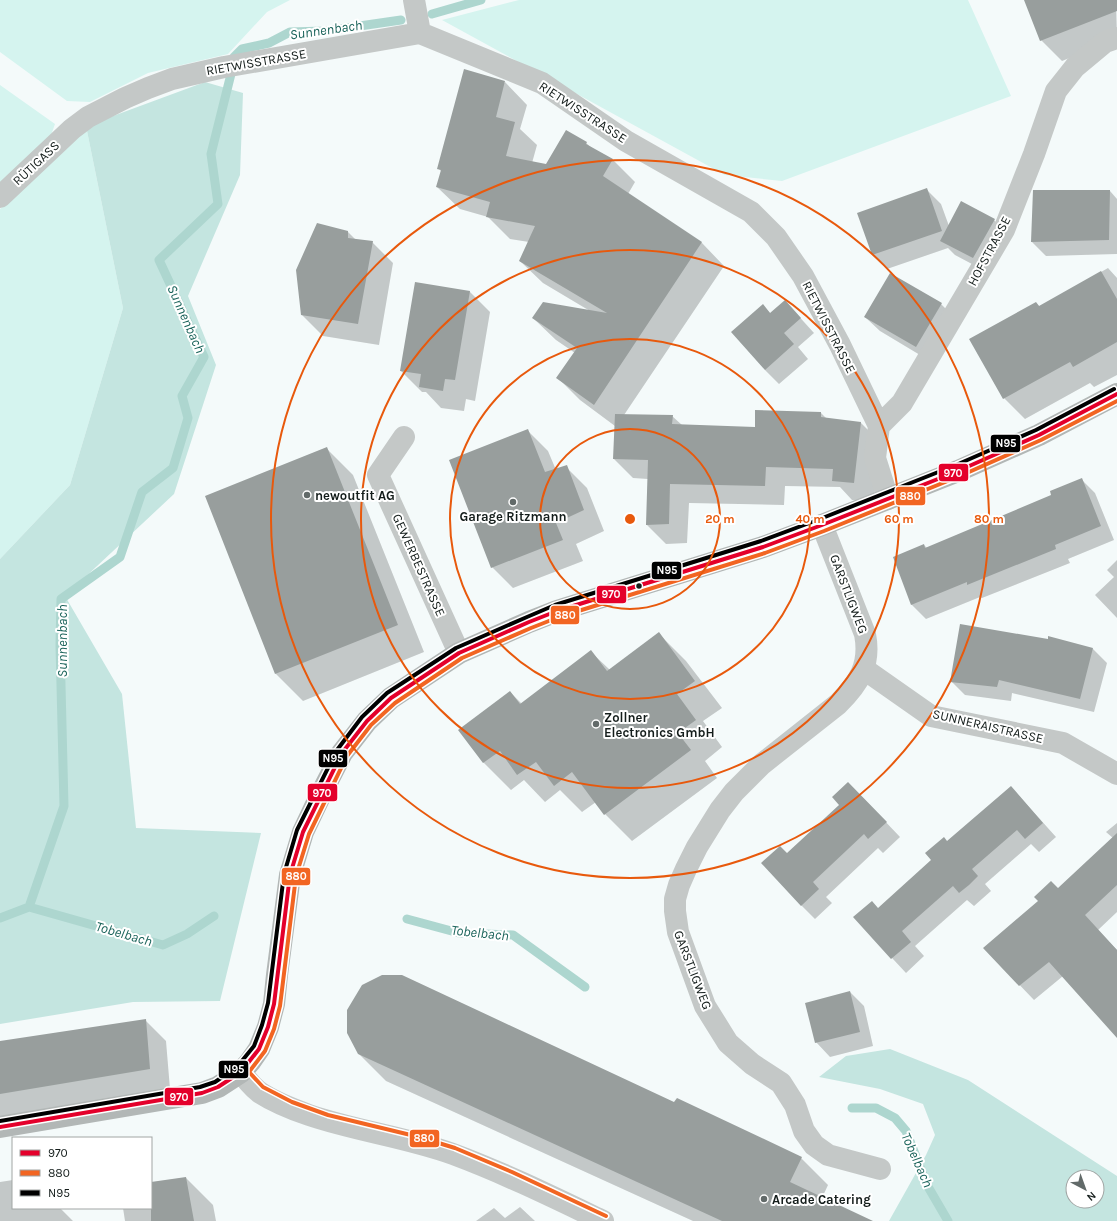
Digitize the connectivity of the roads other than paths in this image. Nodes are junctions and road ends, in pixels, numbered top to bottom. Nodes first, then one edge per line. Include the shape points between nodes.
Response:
1 (414, 0) edge
2 (420, 33) junction
3 (1117, 38) edge
4 (72, 129) joint
5 (0, 197) edge
6 (1117, 394) edge
7 (879, 426) junction
8 (404, 437) dead end
9 (888, 499) junction
10 (822, 525) junction
11 (459, 653) junction
12 (864, 669) junction
13 (1117, 774) edge
14 (241, 1072) junction
15 (0, 1127) edge
16 (880, 1169) dead end
17 (603, 1221) edge

1 - 2 street
2 - 4 street, RIETWISSTRASSE via 192,74 125,98 88,117
2 - 7 street, RIETWISSTRASSE via 542,84 626,140 751,212 776,237 803,276
3 - 7 street, HOFSTRASSE via 1105,42 1074,67 1056,91 1004,230 902,404
4 - 5 street, RÜTIGASS
6 - 9 main road via 1039,435
7 - 9 street via 876,458
8 - 11 street, GEWERBESTRASSE via 378,475
9 - 10 main road
10 - 11 main road via 764,547 557,611
10 - 12 street, GARSTLIGWEG via 865,634 867,656
11 - 14 main road via 391,698 367,721 342,753 303,832 290,875 274,1004 259,1050
12 - 13 street, SUNNERAISTRASSE via 931,716 1063,743
12 - 16 street, GARSTLIGWEG via 858,682 838,704 762,764 724,804 686,869 675,899 675,911 678,932 705,1006 728,1043 752,1064 781,1083 795,1105 804,1131 814,1145 828,1155
14 - 15 main road via 218,1087 202,1092
14 - 17 street via 260,1092 292,1109 452,1154 524,1183

